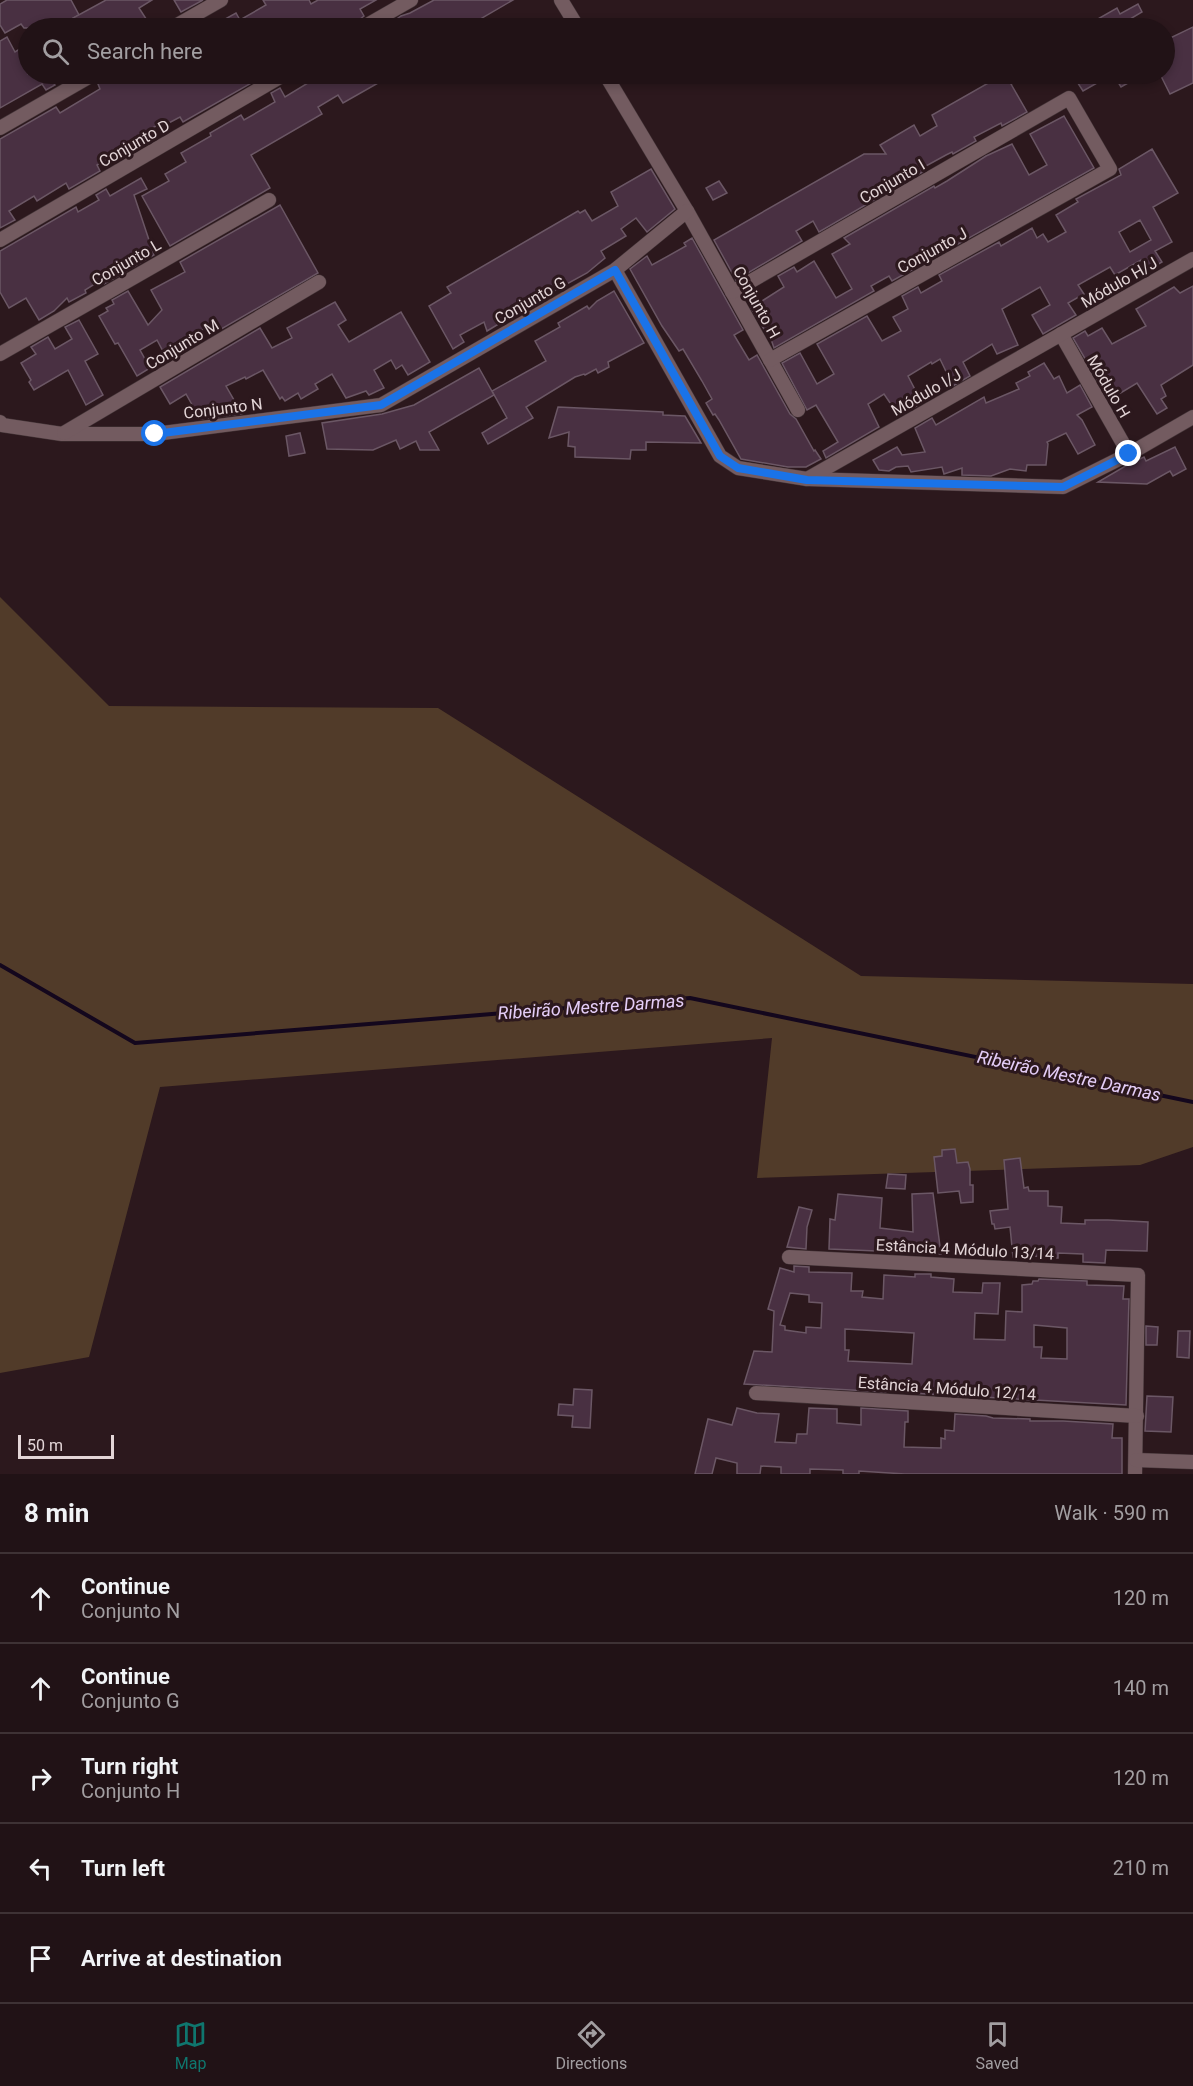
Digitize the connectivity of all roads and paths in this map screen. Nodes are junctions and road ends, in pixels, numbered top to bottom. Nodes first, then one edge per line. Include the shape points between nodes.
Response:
1 (221, 0) edge
2 (411, 0) edge
3 (561, 0) edge
4 (190, 18) edge
5 (380, 18) edge
6 (572, 18) edge
7 (77, 84) edge
8 (268, 84) edge
9 (611, 84) edge
10 (0, 128) edge
11 (1110, 169) joint
12 (269, 200) dead end
13 (687, 211) junction
14 (0, 240) edge
15 (1193, 259) edge
16 (615, 270) junction
17 (319, 282) dead end
18 (732, 292) junction
19 (1061, 334) junction
20 (0, 354) edge
21 (770, 360) junction
22 (381, 405) joint
23 (798, 410) dead end
24 (1193, 417) edge
25 (0, 422) edge
26 (62, 434) junction
27 (1129, 454) junction
28 (807, 480) junction
29 (789, 1257) dead end
30 (756, 1393) dead end
31 (1137, 1416) junction
32 (1193, 1462) edge
33 (1136, 1467) edge

1 - 4 street
2 - 5 street
3 - 6 street
7 - 10 street
8 - 14 street, Conjunto D
9 - 13 street, Conjunto H
11 - 18 street, Conjunto I via 1069,98
11 - 21 street, Conjunto J
12 - 20 street, Conjunto L
13 - 16 street, Conjunto G
13 - 18 street, Conjunto H
15 - 19 street, Módulo H/J
16 - 22 street, Conjunto G
16 - 28 street via 720,456 738,468
17 - 26 street, Conjunto M
18 - 21 street, Conjunto H
19 - 27 street, Módulo H
19 - 28 street, Módulo I/J
21 - 23 street, Conjunto H
22 - 26 street, Conjunto N via 155,434
24 - 27 street
25 - 26 street, Conjunto N
27 - 28 street via 1063,487
29 - 31 street, Estância 4 Módulo 13/14 via 1138,1275
30 - 31 street, Estância 4 Módulo 12/14
31 - 33 street
32 - 33 street

